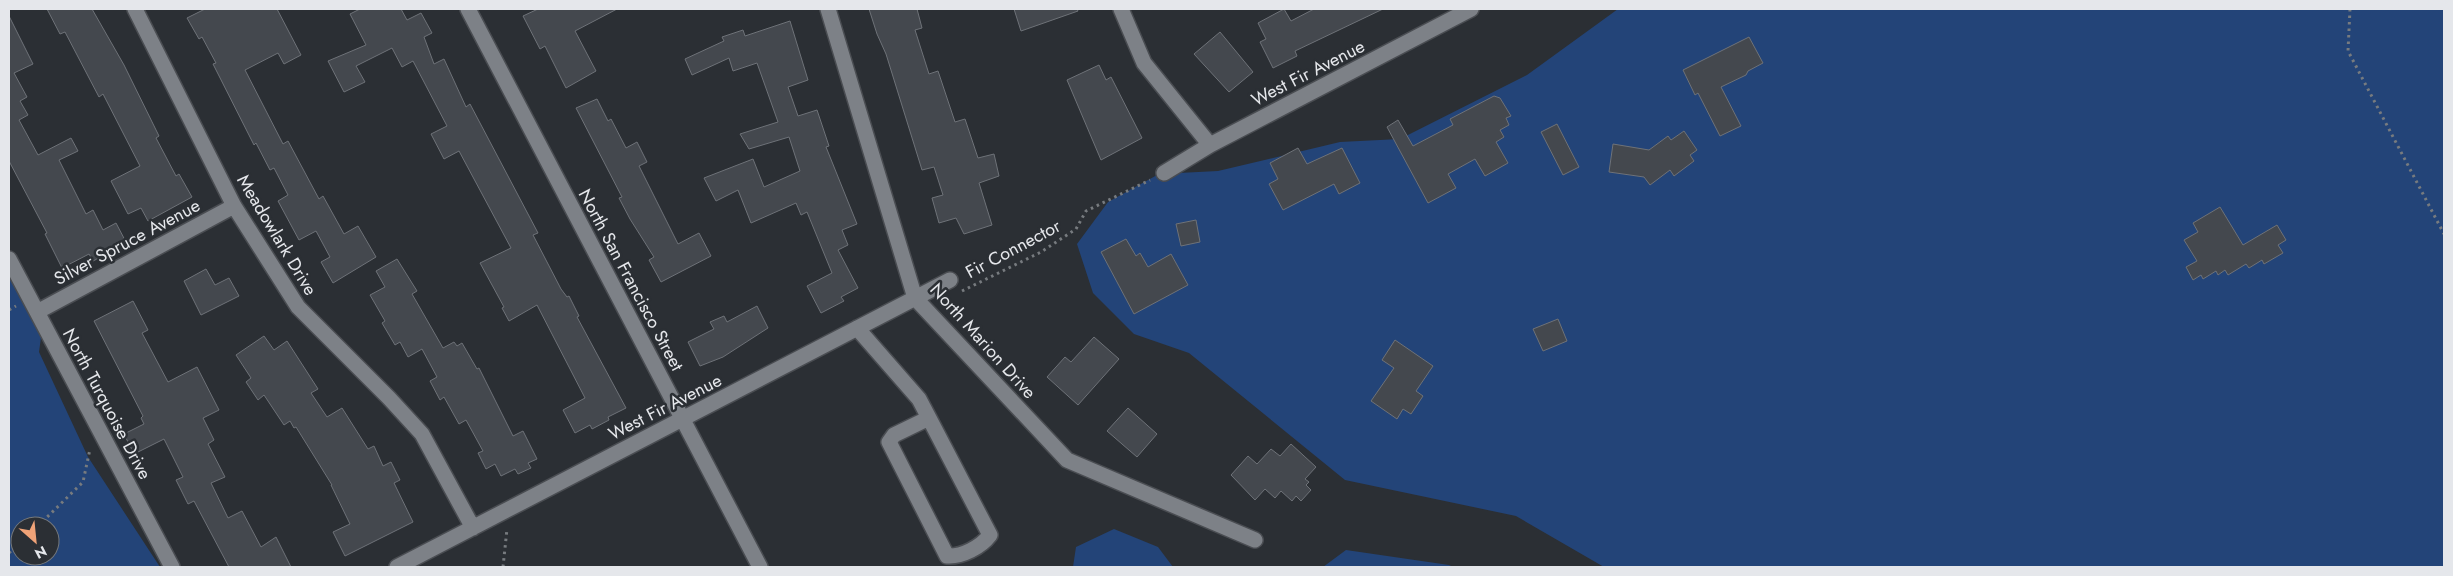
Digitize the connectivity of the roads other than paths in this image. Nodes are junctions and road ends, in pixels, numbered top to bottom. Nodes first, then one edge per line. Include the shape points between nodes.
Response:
1 (135, 9) edge
2 (468, 9) edge
3 (828, 9) edge
4 (1121, 9) edge
5 (1472, 9) edge
6 (1210, 145) junction
7 (1164, 173) road end
8 (234, 206) junction
9 (9, 259) edge
10 (950, 280) road end
11 (915, 298) junction
12 (37, 312) junction
13 (857, 328) junction
14 (929, 418) junction
15 (682, 419) junction
16 (473, 528) junction
17 (1255, 540) dead end
18 (172, 567) edge
19 (397, 567) edge
20 (760, 567) edge

1 - 8 street, Meadowlark Drive
2 - 15 street, North San Francisco Street
3 - 11 street, North Marion Drive
4 - 6 street via 1144,63
5 - 6 street, West Fir Avenue
6 - 7 street, West Fir Avenue
8 - 12 street, Silver Spruce Avenue
8 - 16 street, Meadowlark Drive via 298,307 422,434
9 - 12 street, North Turquoise Drive
10 - 11 street, West Fir Avenue
11 - 13 street, West Fir Avenue
11 - 17 street, North Marion Drive via 1067,460
12 - 18 street, North Turquoise Drive
13 - 14 street via 919,399
13 - 15 street, West Fir Avenue
14 - 14 street via 990,535 984,543 956,557 947,556 889,442 894,435
15 - 16 street, West Fir Avenue
15 - 20 street, North San Francisco Street
16 - 19 street, West Fir Avenue

